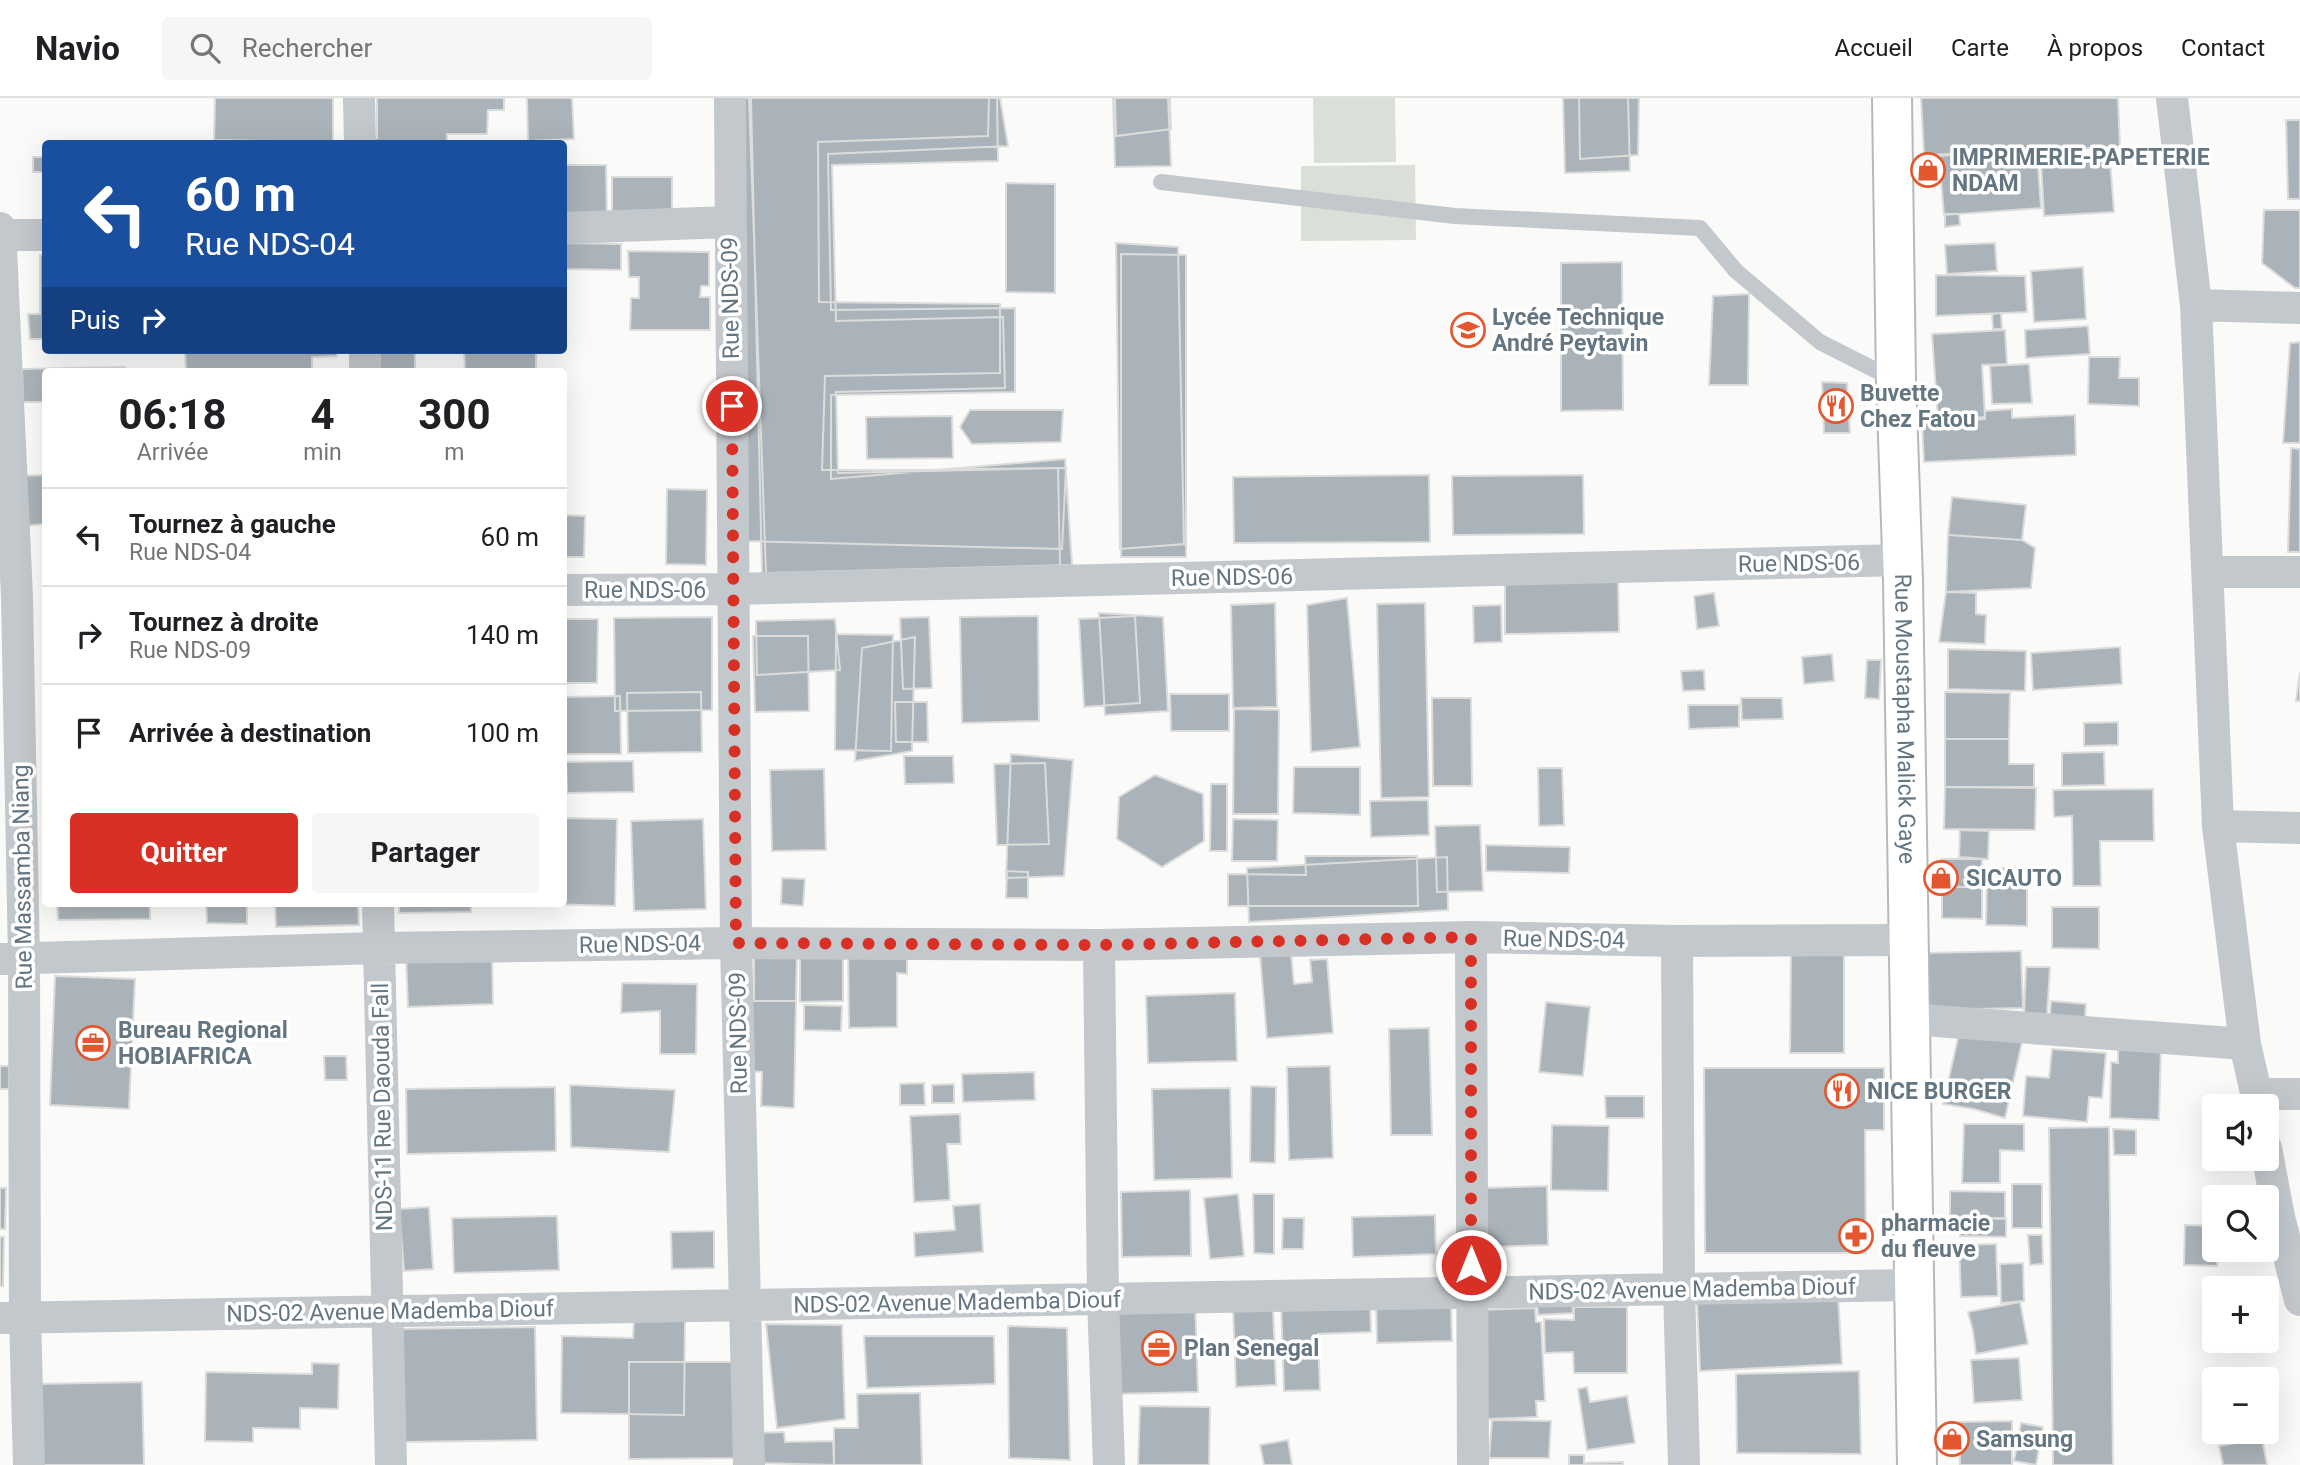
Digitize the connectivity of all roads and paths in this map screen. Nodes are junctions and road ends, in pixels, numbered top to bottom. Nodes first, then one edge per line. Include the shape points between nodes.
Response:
1 (359, 98) edge
2 (730, 98) edge
3 (1892, 98) edge
4 (2172, 98) edge
5 (360, 140) edge
6 (1161, 182) dead end
7 (729, 222) junction
8 (0, 228) edge
9 (567, 228) edge
10 (0, 235) edge
11 (42, 235) edge
12 (2196, 304) junction
13 (2300, 308) edge
14 (1896, 380) junction
15 (1901, 560) junction
16 (2208, 572) junction
17 (2300, 572) edge
18 (734, 589) junction
19 (567, 590) edge
20 (21, 597) edge
21 (2218, 826) junction
22 (2300, 828) edge
23 (377, 907) edge
24 (1471, 937) junction
25 (1909, 940) junction
26 (1677, 941) junction
27 (736, 943) junction
28 (1099, 945) junction
29 (379, 948) junction
30 (12, 959) edge
31 (1909, 1019) junction
32 (2245, 1044) junction
33 (2257, 1094) edge
34 (2300, 1094) edge
35 (2279, 1097) edge
36 (2270, 1171) edge
37 (1914, 1285) junction
38 (1679, 1289) junction
39 (1471, 1293) junction
40 (1103, 1299) junction
41 (2300, 1300) edge
42 (743, 1305) junction
43 (387, 1311) junction
44 (12, 1318) edge
45 (29, 1465) edge
46 (391, 1465) edge
47 (748, 1465) edge
48 (1109, 1465) edge
49 (1473, 1465) edge
50 (1684, 1465) edge
51 (1917, 1465) edge

1 - 5 street
2 - 7 street, Rue NDS-09
3 - 14 street, Rue Moustapha Malick Gaye
4 - 12 street
6 - 14 lane via 1455,216 1700,228 1736,271 1820,342
7 - 9 street
7 - 18 street, Rue NDS-09
8 - 10 street, Rue Massamba Niang
10 - 11 street
10 - 20 street, Rue Massamba Niang
12 - 13 street
12 - 16 street
14 - 15 street, Rue Moustapha Malick Gaye
15 - 18 street, Rue NDS-06
15 - 25 street, Rue Moustapha Malick Gaye
16 - 17 street
16 - 21 street
18 - 19 street, Rue NDS-06
18 - 27 street, Rue NDS-09
20 - 30 street, Rue Massamba Niang
21 - 22 street
21 - 32 street
23 - 29 street, NDS-11 Rue Daouda Fall
24 - 26 street, Rue NDS-04
24 - 28 street, Rue NDS-04
24 - 39 street
25 - 26 street, Rue NDS-04
25 - 31 street, Rue Moustapha Malick Gaye
26 - 38 street
27 - 28 street, Rue NDS-04
27 - 29 street, Rue NDS-04
27 - 42 street, Rue NDS-09
28 - 40 street
29 - 30 street, Rue NDS-04
29 - 43 street, NDS-11 Rue Daouda Fall
30 - 44 street, Rue Massamba Niang
31 - 32 street
31 - 37 street, Rue Moustapha Malick Gaye
32 - 33 street
34 - 35 street
36 - 41 street
37 - 38 street, NDS-02 Avenue Mademba Diouf
37 - 51 street, Rue Moustapha Malick Gaye
38 - 39 street, NDS-02 Avenue Mademba Diouf
38 - 50 street
39 - 40 street, NDS-02 Avenue Mademba Diouf
39 - 49 street
40 - 42 street, NDS-02 Avenue Mademba Diouf
40 - 48 street
42 - 43 street, NDS-02 Avenue Mademba Diouf
42 - 47 street, Rue NDS-09
43 - 44 street, NDS-02 Avenue Mademba Diouf
43 - 46 street, NDS-11 Rue Daouda Fall
44 - 45 street, Rue Massamba Niang

